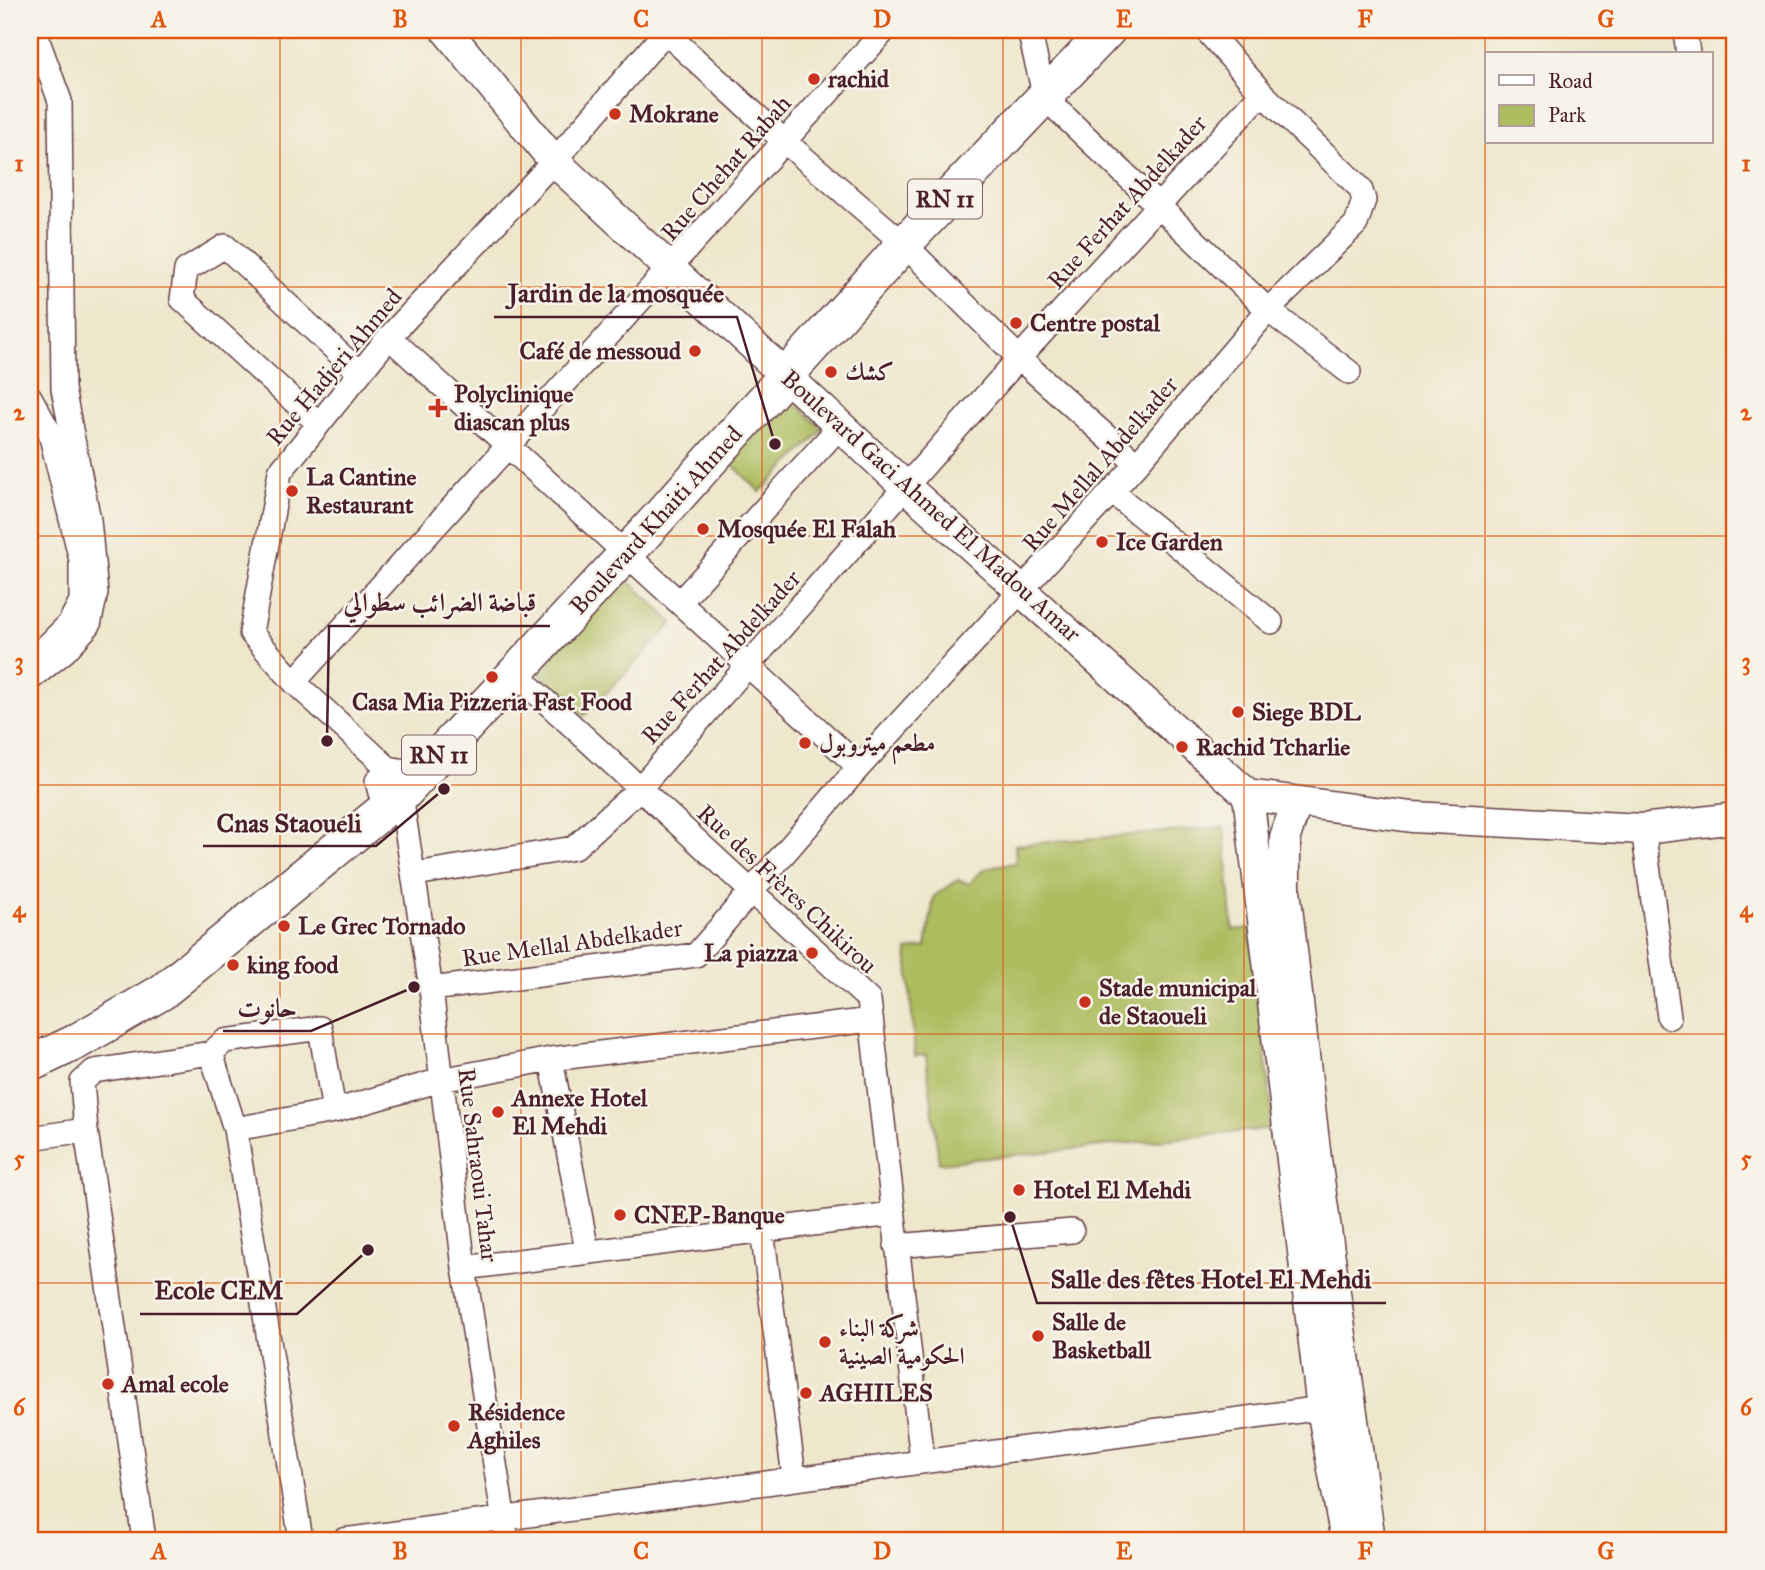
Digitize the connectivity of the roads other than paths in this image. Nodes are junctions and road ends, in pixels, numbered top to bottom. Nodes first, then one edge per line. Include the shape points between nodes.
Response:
1 (34, 30) edge
2 (446, 30) edge
3 (665, 30) edge
4 (885, 30) edge
5 (1029, 30) edge
6 (1108, 30) edge
7 (1206, 30) edge
8 (1685, 30) edge
9 (1688, 52) edge
10 (1262, 93) junction
11 (1045, 98) junction
12 (784, 141) junction
13 (554, 161) junction
14 (1157, 208) junction
15 (904, 244) junction
16 (672, 269) junction
17 (1268, 310) junction
18 (389, 337) junction
19 (1020, 358) junction
20 (1349, 372) dead end
21 (360, 373) junction
22 (787, 374) junction
23 (30, 397) edge
24 (319, 424) junction
25 (842, 424) junction
26 (508, 446) junction
27 (1137, 464) junction
28 (907, 488) junction
29 (1112, 492) junction
30 (626, 554) junction
31 (1023, 590) junction
32 (680, 603) junction
33 (1271, 622) dead end
34 (30, 663) edge
35 (748, 666) junction
36 (516, 674) junction
37 (30, 679) edge
38 (295, 682) junction
39 (859, 767) junction
40 (397, 789) junction
41 (639, 789) junction
42 (1248, 795) junction
43 (1297, 802) junction
44 (1735, 818) edge
45 (1643, 829) junction
46 (415, 874) junction
47 (752, 892) junction
48 (430, 989) junction
49 (1669, 1017) dead end
50 (871, 1020) junction
51 (211, 1053) junction
52 (551, 1059) junction
53 (30, 1064) edge
54 (441, 1080) junction
55 (334, 1111) junction
56 (234, 1129) junction
57 (86, 1130) junction
58 (30, 1139) edge
59 (892, 1214) junction
60 (761, 1230) junction
61 (1072, 1231) dead end
62 (896, 1247) junction
63 (587, 1251) junction
64 (464, 1268) junction
65 (1351, 1403) junction
66 (1322, 1409) junction
67 (922, 1460) junction
68 (794, 1477) junction
69 (503, 1517) junction
70 (144, 1540) edge
71 (301, 1540) edge
72 (344, 1540) edge
73 (507, 1540) edge
74 (1346, 1540) edge
75 (1370, 1540) edge

1 - 37 street via 60,101 63,389 89,520 96,593 89,625
2 - 13 main road, Boulevard Gaci Ahmed El Madou Amar
3 - 12 street
3 - 13 street, Rue Hadjeri Ahmed
4 - 12 street, Rue Chehat Rabah
5 - 11 street
6 - 11 highway, Boulevard Khaiti Ahmed / RN 11
7 - 10 street, Rue Mellal Abdelkader
8 - 9 street
10 - 14 street, Rue Ferhat Abdelkader
10 - 17 street, Rue Mellal Abdelkader via 1360,188 1364,200 1356,223
11 - 14 street
11 - 15 highway, Boulevard Khaiti Ahmed / RN 11
12 - 15 street
12 - 16 street, Rue Chehat Rabah
13 - 16 main road, Boulevard Gaci Ahmed El Madou Amar
13 - 18 street, Rue Hadjeri Ahmed
14 - 17 street
14 - 19 street, Rue Ferhat Abdelkader
15 - 19 street
15 - 22 highway, Boulevard Khaiti Ahmed / RN 11
16 - 22 main road, Boulevard Gaci Ahmed El Madou Amar
16 - 26 street, Rue Chehat Rabah
17 - 20 street
17 - 27 street, Rue Mellal Abdelkader
18 - 21 street, Rue Hadjeri Ahmed
18 - 26 street
19 - 27 street
19 - 28 street, Rue Ferhat Abdelkader
21 - 24 street, Rue Hadjeri Ahmed
21 - 24 street via 225,246 186,270 182,299
22 - 25 main road, Boulevard Gaci Ahmed El Madou Amar
22 - 30 highway, Boulevard Khaiti Ahmed / RN 11
23 - 34 street via 50,433 81,560 81,601 69,624
24 - 38 street, Rue Hadjeri Ahmed via 280,472 251,633
25 - 28 main road, Boulevard Gaci Ahmed El Madou Amar
25 - 32 street
26 - 30 street
26 - 38 street, Rue Chehat Rabah
27 - 29 street, Rue Mellal Abdelkader
28 - 31 main road, Boulevard Gaci Ahmed El Madou Amar
28 - 35 street, Rue Ferhat Abdelkader
29 - 31 street, Rue Mellal Abdelkader
29 - 33 street
30 - 32 street
30 - 36 highway, Boulevard Khaiti Ahmed / RN 11
31 - 39 street, Rue Mellal Abdelkader
31 - 42 main road, Boulevard Gaci Ahmed El Madou Amar
32 - 35 street
35 - 39 street
35 - 41 street, Rue Ferhat Abdelkader
36 - 40 highway, Boulevard Khaiti Ahmed / RN 11
36 - 41 street, Rue des Frères Chikirou
38 - 40 street, Rue Hadjeri Ahmed
39 - 47 street, Rue Mellal Abdelkader
40 - 46 street, Rue Sahraoui Tahar
40 - 53 highway, Boulevard Khaiti Ahmed / RN 11 via 162,992
41 - 46 street, Rue Ferhat Abdelkader via 573,848
41 - 47 street, Rue des Frères Chikirou
42 - 43 main road
42 - 66 main road
43 - 45 main road via 1412,817
43 - 65 main road via 1285,837 1285,891 1315,1159
44 - 45 main road
45 - 49 street
46 - 48 street, Rue Sahraoui Tahar
47 - 48 street, Rue Mellal Abdelkader via 696,955
47 - 50 street, Rue des Frères Chikirou via 869,1000
48 - 54 street, Rue Sahraoui Tahar
50 - 52 street
50 - 59 street, Rue des Frères Chikirou
51 - 55 street via 225,1041 320,1028
51 - 56 street
51 - 57 street via 94,1071 82,1083
52 - 54 street
52 - 63 street
54 - 55 street
54 - 64 street, Rue Sahraoui Tahar
55 - 56 street
56 - 71 street
57 - 58 street
57 - 70 street
59 - 60 street
59 - 62 street, Rue des Frères Chikirou
60 - 63 street
60 - 68 street
61 - 62 street
62 - 67 street, Rue des Frères Chikirou
63 - 64 street
64 - 69 street, Rue Sahraoui Tahar
65 - 66 street
65 - 75 main road
66 - 67 street
66 - 74 main road
67 - 68 street
68 - 69 street
69 - 72 street
69 - 73 street, Rue Sahraoui Tahar

